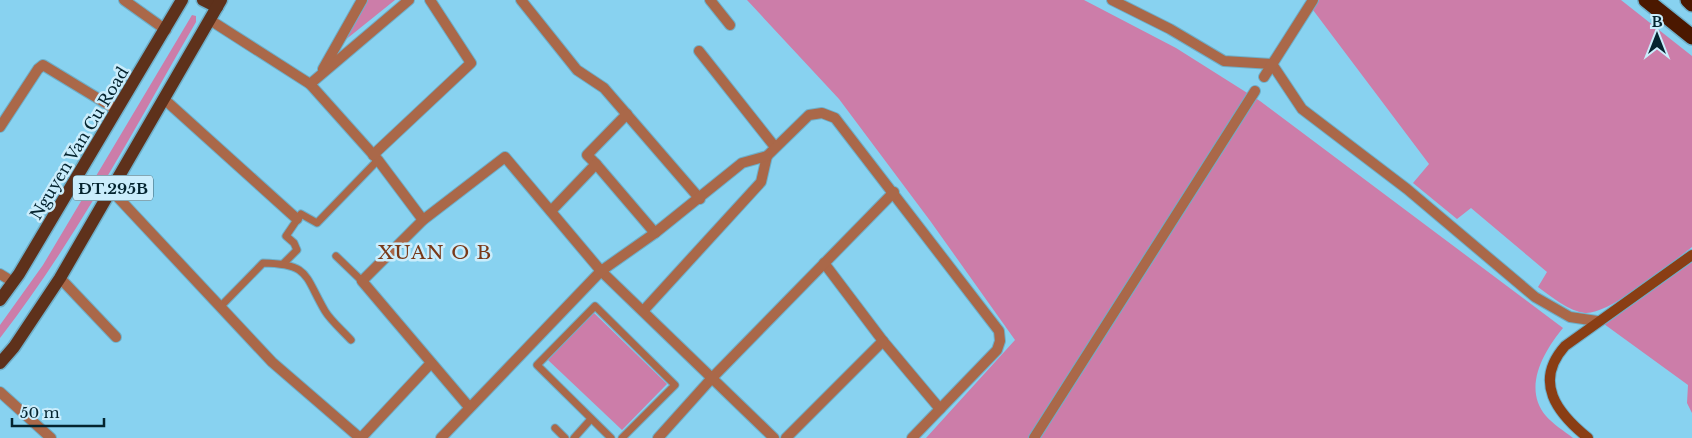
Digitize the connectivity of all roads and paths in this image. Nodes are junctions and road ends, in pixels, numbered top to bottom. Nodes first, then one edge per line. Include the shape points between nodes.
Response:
1 (124, 0) edge
2 (182, 0) edge
3 (203, 0) edge
4 (362, 0) edge
5 (409, 0) edge
6 (430, 0) edge
7 (521, 0) edge
8 (710, 0) edge
9 (1112, 0) edge
10 (1313, 0) edge
11 (1646, 0) edge
12 (1688, 0) edge
13 (219, 4) edge
14 (1692, 4) edge
15 (210, 20) junction
16 (730, 25) dead end
17 (166, 30) junction
18 (1692, 37) edge
19 (699, 51) dead end
20 (1272, 64) junction
21 (320, 74) junction
22 (1264, 77) dead end
23 (310, 84) junction
24 (1255, 92) dead end
25 (164, 99) junction
26 (117, 110) junction
27 (627, 114) junction
28 (0, 127) edge
29 (776, 147) junction
30 (767, 156) junction
31 (375, 158) junction
32 (596, 164) junction
33 (111, 190) junction
34 (894, 192) junction
35 (700, 199) junction
36 (550, 211) junction
37 (297, 219) junction
38 (423, 220) junction
39 (655, 233) junction
40 (1692, 255) edge
41 (336, 256) dead end
42 (284, 263) junction
43 (824, 263) junction
44 (602, 271) junction
45 (0, 274) edge
46 (60, 278) junction
47 (362, 281) junction
48 (13, 282) junction
49 (0, 300) edge
50 (221, 306) junction
51 (644, 310) junction
52 (1597, 321) junction
53 (116, 337) dead end
54 (352, 340) dead end
55 (883, 341) junction
56 (0, 362) edge
57 (431, 363) junction
58 (712, 379) junction
59 (0, 392) edge
60 (469, 407) junction
61 (940, 409) junction
62 (591, 419) junction
63 (555, 428) dead end
64 (51, 438) edge
65 (361, 438) edge
66 (441, 438) edge
67 (566, 438) edge
68 (574, 438) edge
69 (611, 438) edge
70 (622, 438) edge
71 (658, 438) edge
72 (774, 438) edge
73 (786, 438) edge
74 (912, 438) edge
75 (1034, 438) edge
76 (1588, 438) edge

1 - 17 street
2 - 17 main road, Nguyen Van Cu Road / ĐT.295B
3 - 13 main road
4 - 21 street
5 - 21 street
6 - 31 street via 472,63
7 - 27 street via 577,70 604,88
8 - 16 street
9 - 20 street via 1224,61
10 - 20 street
11 - 18 highway
12 - 14 highway
13 - 15 main road, ĐT.295B
15 - 23 street
15 - 25 main road, ĐT.295B
17 - 26 main road, Nguyen Van Cu Road / ĐT.295B
19 - 29 street
20 - 22 street
20 - 52 street via 1302,109 1408,189 1535,297 1570,317
21 - 23 street
23 - 31 street
24 - 75 street
25 - 33 main road, ĐT.295B
25 - 37 street
26 - 28 street via 43,65
26 - 48 main road, Nguyen Van Cu Road / ĐT.295B
27 - 32 street via 587,155
27 - 35 street
29 - 30 street
29 - 34 street via 809,115 826,114 834,118
30 - 35 street via 742,164
30 - 51 street via 761,182
31 - 37 lane via 317,223 300,214
31 - 38 street
32 - 36 street
32 - 39 street
33 - 46 main road, ĐT.295B
33 - 50 street
34 - 43 street
34 - 61 street via 1000,334 997,350
35 - 39 street
36 - 38 street via 505,157
36 - 44 street
37 - 42 lane via 286,236 297,250
38 - 47 street
39 - 44 street
40 - 52 street
41 - 47 lane
42 - 50 lane via 263,263
42 - 54 lane via 300,268 326,312
43 - 55 street
43 - 58 street
44 - 51 street
44 - 60 street
45 - 48 street
46 - 53 street
46 - 56 main road, ĐT.295B via 14,347
47 - 57 street
48 - 49 main road, Nguyen Van Cu Road / ĐT.295B
50 - 65 street via 272,362
51 - 58 street
52 - 76 street via 1565,346 1551,369 1553,398 1567,420
55 - 61 street
55 - 73 street
57 - 60 street
57 - 65 street
58 - 71 street
58 - 72 street
59 - 64 street
60 - 66 street
61 - 74 street
62 - 68 lane
62 - 69 lane
62 - 70 lane via 537,365 594,306 675,385
63 - 67 lane

